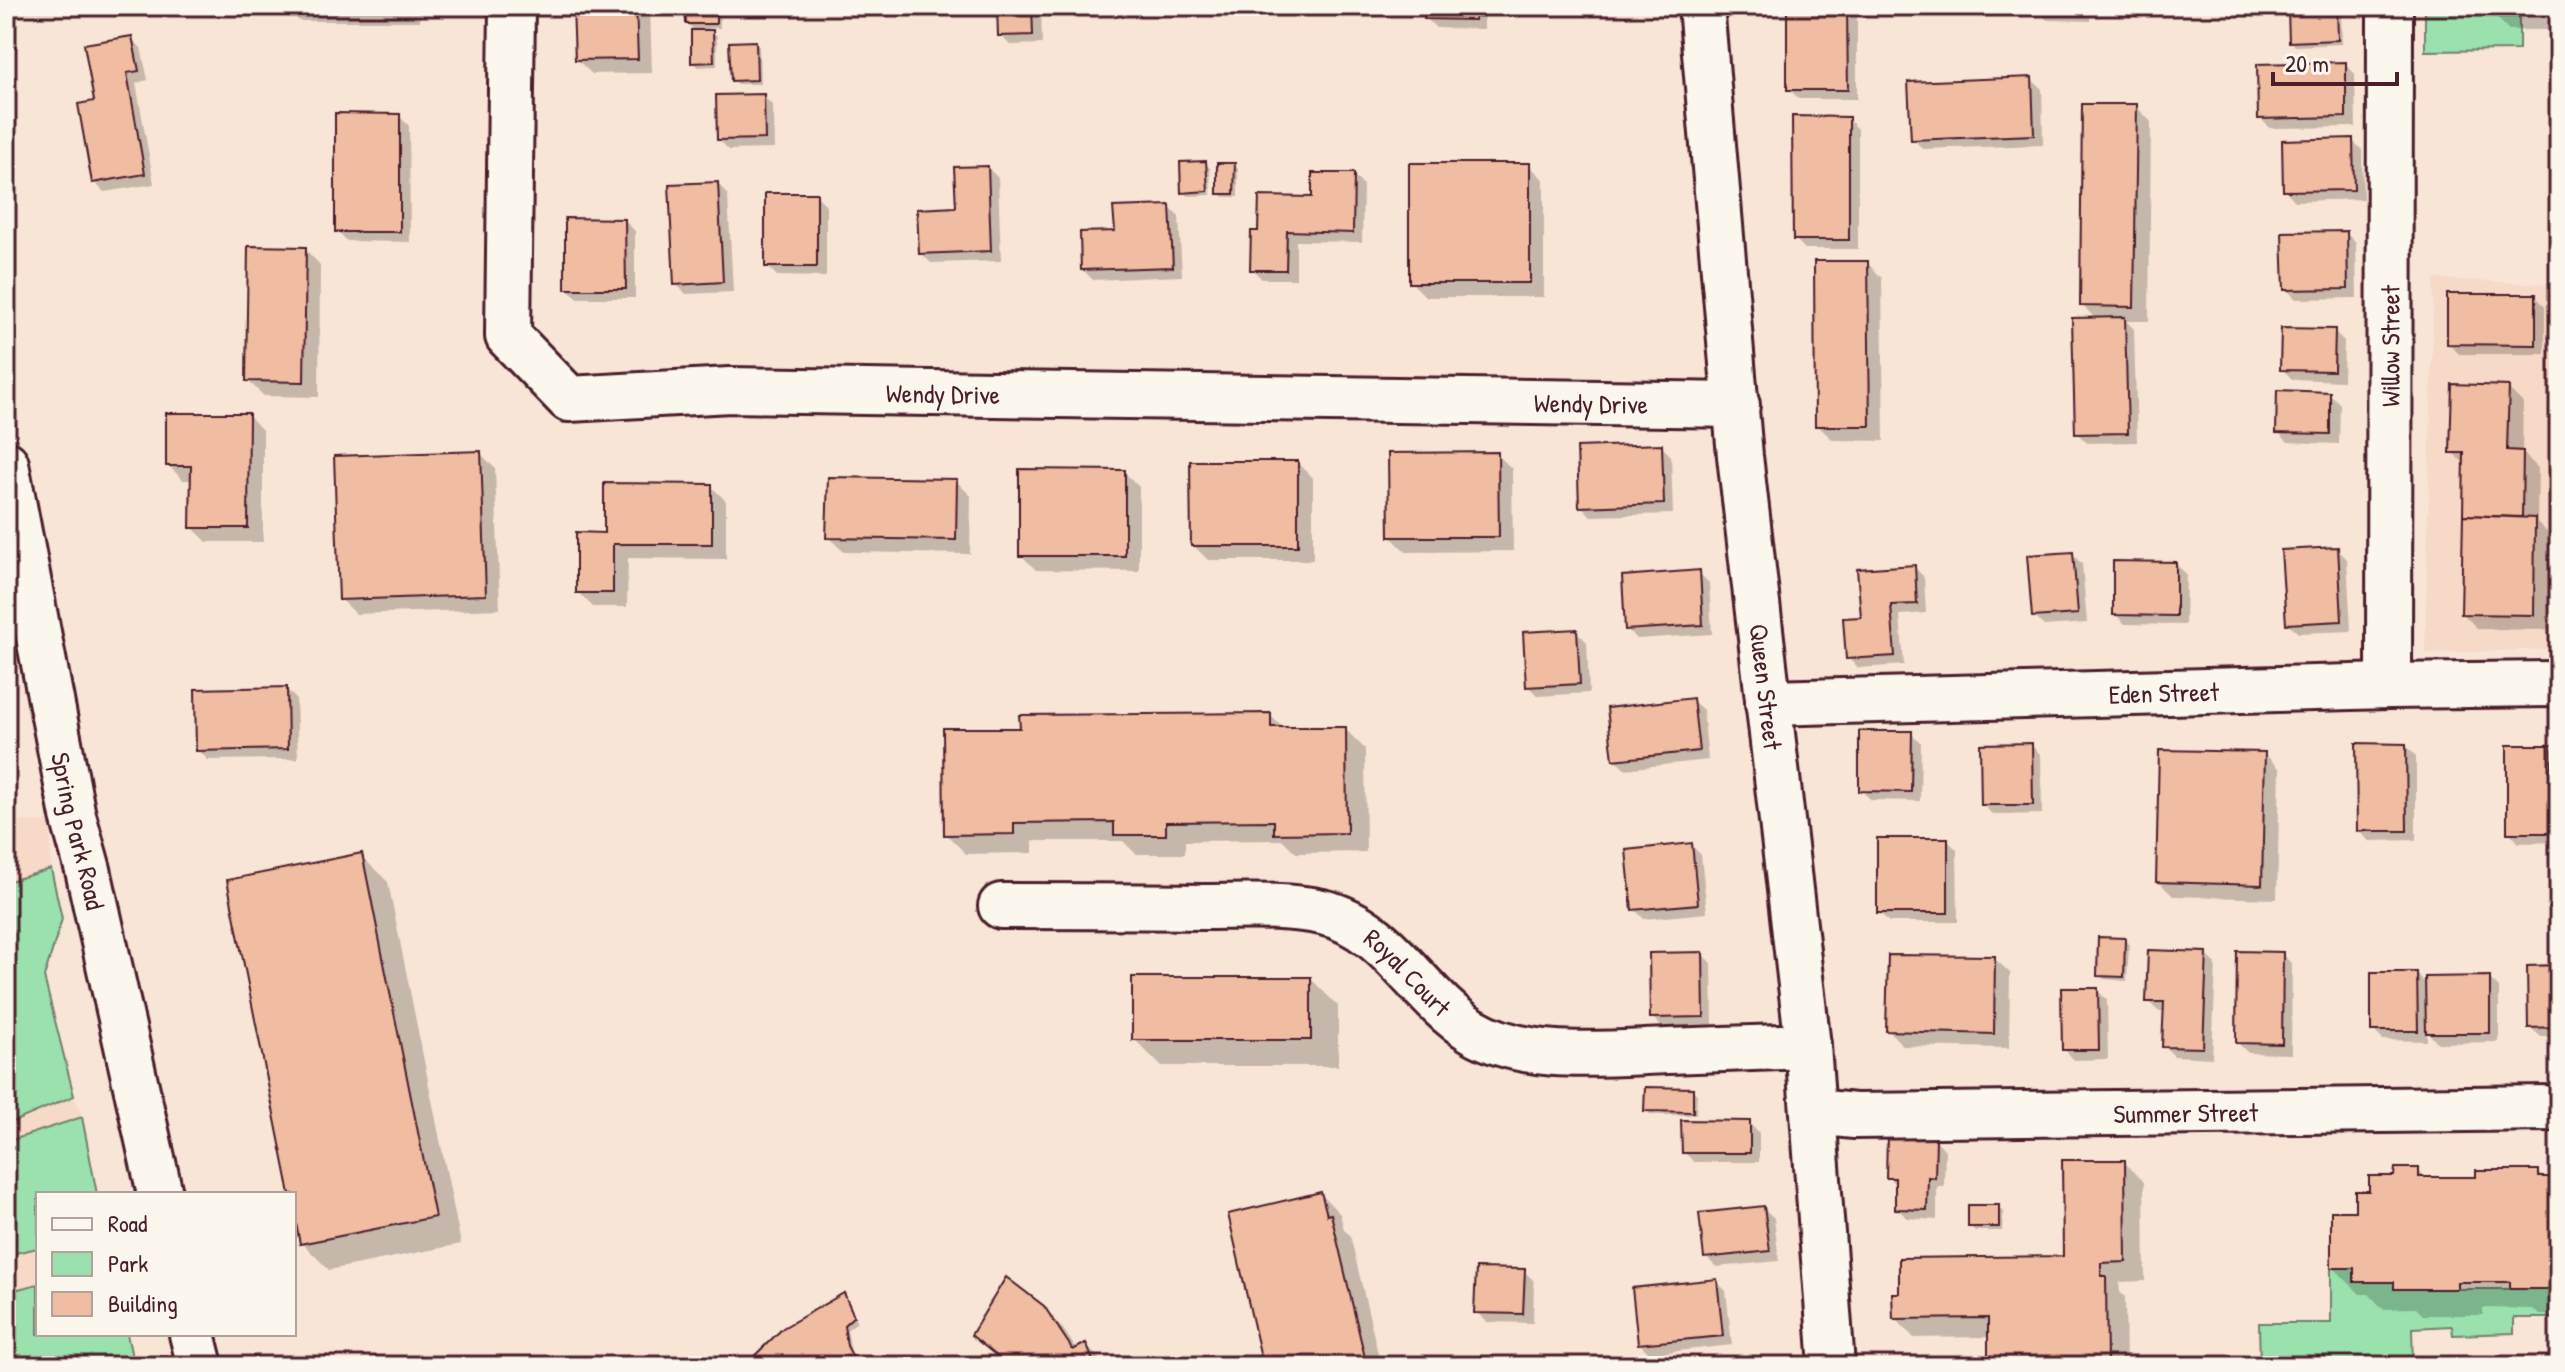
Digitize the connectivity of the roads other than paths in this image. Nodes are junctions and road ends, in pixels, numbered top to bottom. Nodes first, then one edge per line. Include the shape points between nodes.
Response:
1 (512, 6) edge
2 (1701, 6) edge
3 (2390, 6) edge
4 (1737, 405) junction
5 (6, 464) edge
6 (2559, 684) edge
7 (2389, 686) junction
8 (1768, 703) junction
9 (1001, 906) dead end
10 (1808, 1046) junction
11 (2559, 1108) edge
12 (1814, 1112) junction
13 (160, 1192) edge
14 (192, 1336) edge
15 (200, 1366) edge
16 (1832, 1366) edge

1 - 4 street, Wendy Drive via 508,336 569,399 730,390
2 - 4 street, Queen Street
3 - 7 street, Willow Street
4 - 8 street, Queen Street
5 - 13 street, Spring Park Road via 73,816
6 - 7 street, Eden Street
7 - 8 street, Eden Street
8 - 10 street, Queen Street
9 - 10 street, Royal Court via 1322,912 1374,937 1445,1012 1509,1047 1576,1054
10 - 12 street, Queen Street
11 - 12 street, Summer Street via 1855,1116
12 - 16 street, Queen Street
14 - 15 street

